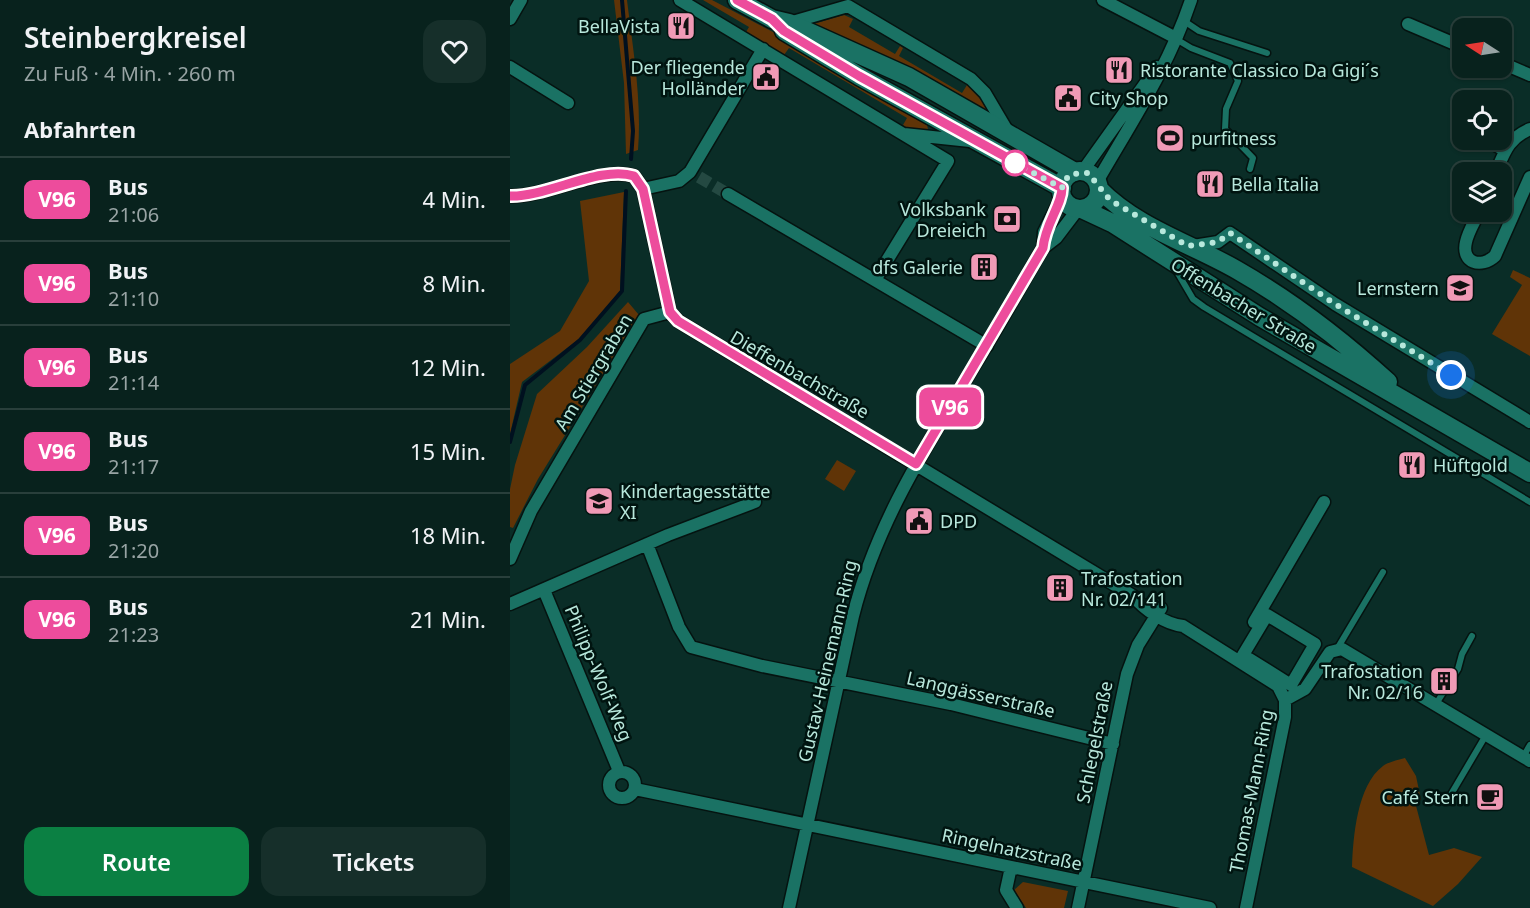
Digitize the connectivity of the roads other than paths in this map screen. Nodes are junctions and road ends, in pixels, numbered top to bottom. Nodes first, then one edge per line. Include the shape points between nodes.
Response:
1 (521, 0) edge
2 (680, 0) edge
3 (737, 0) edge
4 (1103, 0) edge
5 (1191, 0) edge
6 (843, 3) edge
7 (510, 19) edge
8 (781, 21) junction
9 (1184, 21) junction
10 (1408, 24) dead end
11 (1176, 38) junction
12 (1452, 43) edge
13 (763, 49) junction
14 (1168, 52) junction
15 (1267, 53) dead end
16 (510, 67) edge
17 (1512, 67) edge
18 (1530, 75) edge
19 (568, 103) dead end
20 (1530, 129) edge
21 (1008, 132) junction
22 (903, 134) junction
23 (983, 143) junction
24 (1498, 150) edge
25 (1504, 153) junction
26 (1500, 162) edge
27 (1251, 169) dead end
28 (1530, 177) edge
29 (1088, 179) junction
30 (643, 189) junction
31 (1062, 192) junction
32 (728, 194) tunnel mouth
33 (510, 196) edge
34 (1080, 209) junction
35 (1512, 218) edge
36 (1475, 222) edge
37 (1510, 222) edge
38 (1188, 246) junction
39 (1043, 248) junction
40 (1172, 261) junction
41 (875, 280) junction
42 (670, 312) junction
43 (987, 346) junction
44 (1407, 400) junction
45 (1530, 422) edge
46 (916, 464) junction
47 (1530, 473) edge
48 (755, 502) dead end
49 (1324, 502) dead end
50 (1530, 502) edge
51 (647, 544) junction
52 (510, 559) edge
53 (1383, 572) dead end
54 (544, 590) junction
55 (510, 604) edge
56 (1159, 611) junction
57 (1267, 615) joint
58 (1472, 636) dead end
59 (1337, 650) junction
60 (1234, 656) junction
61 (839, 682) junction
62 (1285, 700) junction
63 (1436, 704) junction
64 (1486, 735) junction
65 (1113, 744) junction
66 (1530, 745) edge
67 (1527, 759) edge
68 (619, 771) junction
69 (635, 789) junction
70 (1450, 796) dead end
71 (807, 825) junction
72 (1011, 867) junction
73 (1084, 882) junction
74 (789, 908) edge
75 (1017, 908) edge
76 (1078, 908) edge
77 (1210, 908) edge
78 (1246, 908) edge

1 - 7 street
2 - 13 street, Offenbacher Straße
3 - 8 main road, Offenbacher Straße
4 - 11 street
5 - 9 street
6 - 8 street, Offenbacher Straße
6 - 21 street, Offenbacher Straße via 971,79 985,93
8 - 21 main road, Offenbacher Straße via 909,77
8 - 23 main road, Offenbacher Straße via 784,31
9 - 11 street
9 - 15 lane via 1199,31
10 - 12 street
11 - 14 street
11 - 27 lane via 1230,63 1238,81 1226,109 1225,129 1253,158
13 - 22 street, Offenbacher Straße
13 - 30 street via 694,174
14 - 29 street
14 - 29 street via 1147,100
16 - 19 street
17 - 18 street
20 - 25 street via 1515,135
21 - 29 main road, Offenbacher Straße
22 - 23 street, Offenbacher Straße
22 - 41 street, Offenbacher Straße via 948,161
23 - 31 main road, Offenbacher Straße
24 - 25 lane
25 - 26 street
28 - 35 street
29 - 31 main road via 1065,179
29 - 34 main road via 1094,203
29 - 38 main road, Offenbacher Straße via 1121,208
30 - 33 street via 634,176 615,174
30 - 42 street
31 - 34 main road, Offenbacher Straße via 1070,206
31 - 39 street, Gustav-Heinemann-Ring via 1044,232
32 - 41 street
34 - 39 street, Gustav-Heinemann-Ring
34 - 40 main road, Offenbacher Straße
36 - 37 street via 1465,244 1466,254 1478,264 1495,256
38 - 44 main road, Offenbacher Straße via 1299,307
38 - 45 street, Offenbacher Straße via 1218,242 1230,233 1335,304
39 - 43 street, Gustav-Heinemann-Ring
40 - 44 main road, Offenbacher Straße
40 - 50 lane via 1193,298 1204,307
41 - 43 street
42 - 46 street, Dieffenbachstraße via 714,345
42 - 52 street, Am Stiergraben via 644,318 531,511
43 - 46 street, Gustav-Heinemann-Ring
44 - 47 main road, Offenbacher Straße
46 - 56 street, Thomas-Mann-Ring via 1133,596 1144,597
46 - 61 street, Gustav-Heinemann-Ring via 864,574
48 - 51 street
49 - 60 street
51 - 54 street
51 - 61 street, Langgässerstraße via 679,627 691,647
53 - 59 lane
54 - 55 street
54 - 68 street, Philipp-Wolf-Weg
56 - 60 street, Thomas-Mann-Ring via 1178,618 1183,626
56 - 65 street, Schlegelstraße via 1126,674
57 - 57 street via 1315,644 1291,685 1243,655
58 - 63 lane via 1458,669
59 - 62 street via 1325,658 1305,689
59 - 63 street via 1349,651
60 - 62 street, Thomas-Mann-Ring via 1278,686
61 - 65 street, Langgässerstraße via 951,704
61 - 71 street, Gustav-Heinemann-Ring
62 - 78 street, Thomas-Mann-Ring via 1285,717
63 - 64 street
64 - 67 street
64 - 70 lane
65 - 73 street, Schlegelstraße
66 - 67 lane
68 - 69 street via 634,778
68 - 69 street via 610,778 609,789 613,794 623,798
69 - 71 street, Ringelnatzstraße
71 - 72 street, Ringelnatzstraße
71 - 74 street, Gustav-Heinemann-Ring
72 - 73 street, Ringelnatzstraße
72 - 75 street via 1006,890
73 - 76 street, Schlegelstraße
73 - 77 street, Ringelnatzstraße

